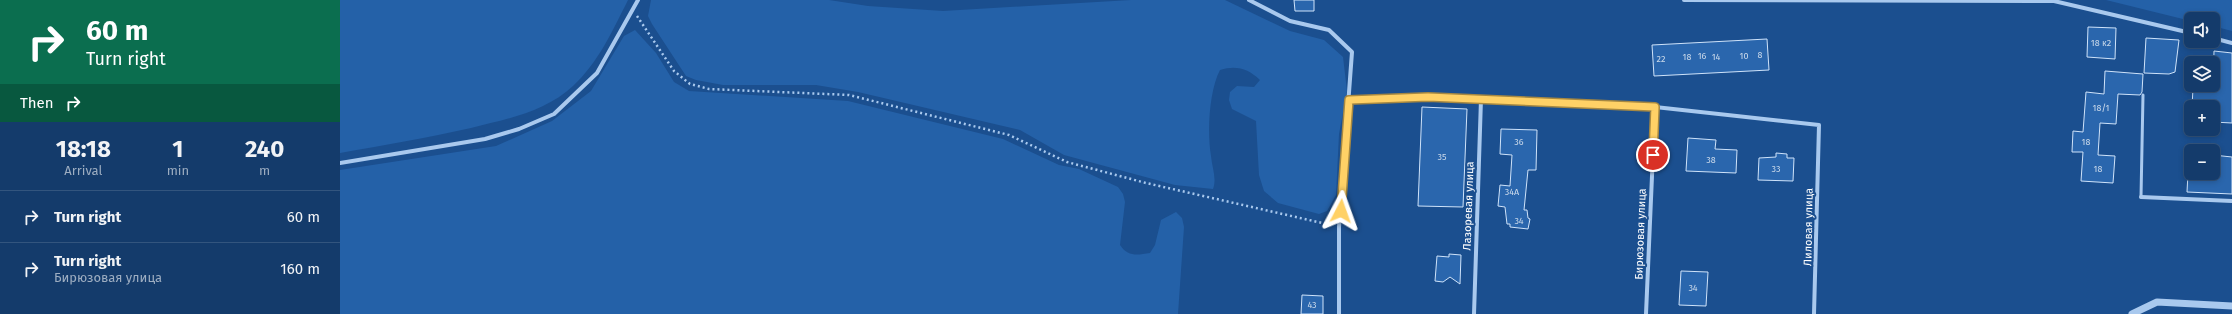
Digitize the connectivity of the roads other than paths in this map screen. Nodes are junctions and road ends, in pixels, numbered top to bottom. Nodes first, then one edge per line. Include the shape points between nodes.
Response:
1 (638, 0) edge
2 (1249, 0) edge
3 (1684, 0) edge
4 (2054, 1) edge
5 (2184, 31) edge
6 (2220, 40) edge
7 (2232, 43) edge
8 (2143, 95) dead end
9 (1481, 99) junction
10 (1349, 100) junction
11 (1655, 107) junction
12 (340, 163) edge
13 (2141, 197) joint
14 (2232, 201) edge
15 (2232, 306) edge
16 (1339, 314) edge
17 (1474, 314) edge
18 (1646, 314) edge
19 (1814, 314) edge
20 (2132, 314) edge

1 - 12 street via 597,73 554,114 519,129 485,139
2 - 10 street via 1290,21 1329,30 1352,52
3 - 4 street
4 - 5 street
6 - 7 street
8 - 13 lane
9 - 10 street via 1428,97
9 - 11 street
9 - 17 street, Лазоревая улица
10 - 16 street via 1339,227
11 - 18 street, Бирюзовая улица
11 - 19 street, Лиловая улица via 1818,125
13 - 14 street
15 - 20 street via 2157,302

